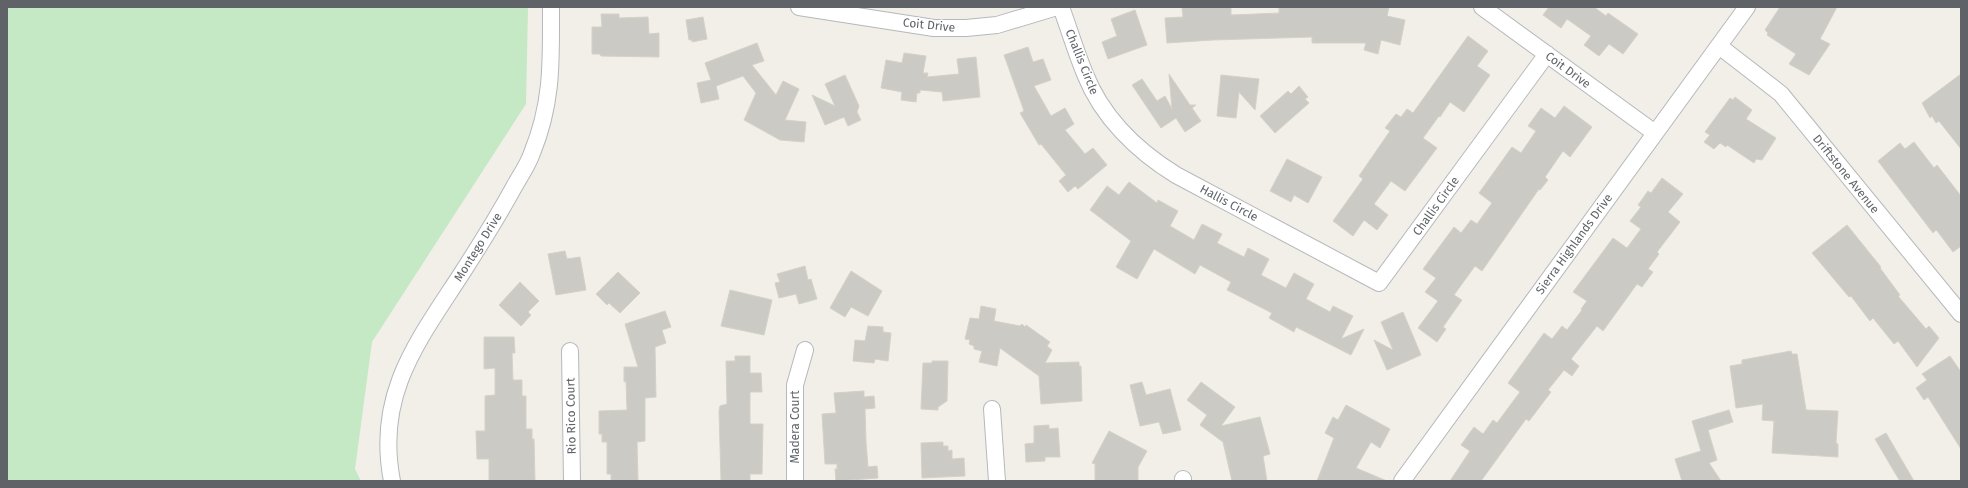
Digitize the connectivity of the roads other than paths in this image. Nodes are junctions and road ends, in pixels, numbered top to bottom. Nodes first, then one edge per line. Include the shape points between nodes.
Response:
1 (552, 7) edge
2 (799, 7) edge
3 (1058, 7) edge
4 (1061, 7) edge
5 (1482, 7) edge
6 (1747, 7) edge
7 (1719, 46) junction
8 (1547, 54) junction
9 (1655, 133) junction
10 (1160, 165) joint
11 (1298, 240) joint
12 (1961, 314) edge
13 (804, 350) dead end
14 (570, 351) dead end
15 (992, 409) dead end
16 (392, 481) edge
17 (572, 481) edge
18 (795, 481) edge
19 (997, 481) edge
20 (1402, 481) edge

1 - 16 street, Montego Drive via 551,81 544,120 532,154 499,214 410,355 395,396 388,429
2 - 3 street, Coit Drive via 934,28 966,28 997,25
4 - 10 street, Challis Circle via 1085,75 1098,101 1131,142
5 - 8 street, Coit Drive
6 - 7 street, Sierra Highlands Drive
7 - 9 street, Sierra Highlands Drive
7 - 12 street, Driftstone Avenue via 1781,94
8 - 9 street, Coit Drive
8 - 11 street, Challis Circle via 1379,283
9 - 20 street, Sierra Highlands Drive
10 - 11 street, Hallis Circle
13 - 18 street, Madera Court via 795,385
14 - 17 street, Rio Rico Court
15 - 19 street

